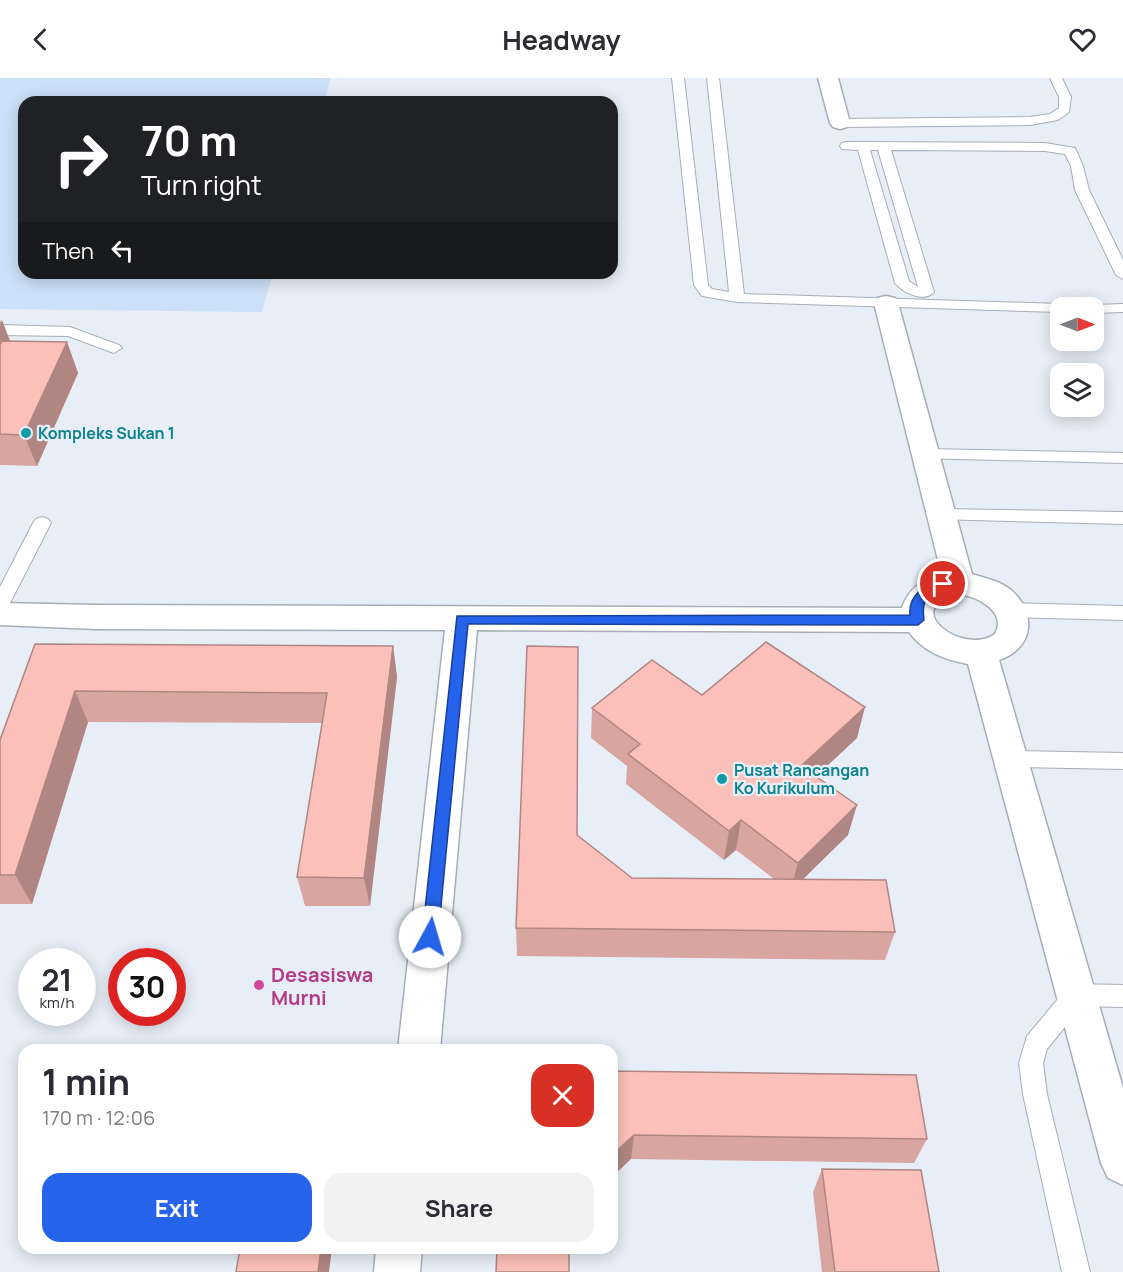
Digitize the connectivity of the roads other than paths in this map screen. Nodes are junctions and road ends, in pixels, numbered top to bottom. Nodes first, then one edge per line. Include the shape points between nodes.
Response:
1 (678, 78) edge
2 (713, 78) edge
3 (828, 78) edge
4 (1056, 78) edge
5 (840, 123) joint
6 (1058, 125) junction
7 (846, 146) dead end
8 (863, 146) junction
9 (883, 146) junction
10 (1070, 151) junction
11 (888, 233) junction
12 (909, 233) junction
13 (1123, 275) edge
14 (737, 298) junction
15 (886, 303) junction
16 (1050, 308) edge
17 (1123, 308) edge
18 (1104, 309) edge
19 (0, 330) edge
20 (114, 348) dead end
21 (926, 454) junction
22 (1123, 458) edge
23 (941, 515) junction
24 (1123, 518) edge
25 (42, 524) dead end
26 (959, 583) junction
27 (0, 605) edge
28 (1010, 610) junction
29 (1123, 613) edge
30 (0, 614) edge
31 (462, 619) junction
32 (918, 620) junction
33 (981, 653) junction
34 (1011, 759) junction
35 (1123, 761) edge
36 (1076, 995) junction
37 (1123, 996) edge
38 (420, 1044) edge
39 (1116, 1113) edge
40 (1123, 1162) edge
41 (398, 1254) edge
42 (397, 1272) edge
43 (1076, 1272) edge

1 - 14 lane via 701,285 707,293
2 - 14 lane
3 - 5 street
4 - 6 lane via 1065,97
5 - 6 lane via 1030,121
6 - 10 lane
7 - 8 lane
8 - 9 lane
8 - 11 lane
9 - 10 lane via 1046,147
9 - 12 lane
10 - 13 lane via 1082,190
11 - 12 lane
11 - 12 lane via 902,283 915,291 927,292
14 - 15 lane
15 - 16 lane
15 - 21 street
17 - 18 lane
19 - 20 lane via 70,332
21 - 22 lane
21 - 23 street
23 - 24 lane
23 - 26 street
25 - 27 lane
26 - 28 street via 989,591
26 - 32 street via 943,584 921,597 916,608
28 - 29 lane
28 - 33 street via 1015,622 1007,643
30 - 31 street
31 - 32 street
31 - 38 street
32 - 33 street via 924,631 942,645
33 - 34 street
34 - 35 lane
34 - 36 street
36 - 37 lane
36 - 39 street
36 - 43 lane via 1036,1044 1031,1063
39 - 40 street
41 - 42 street

